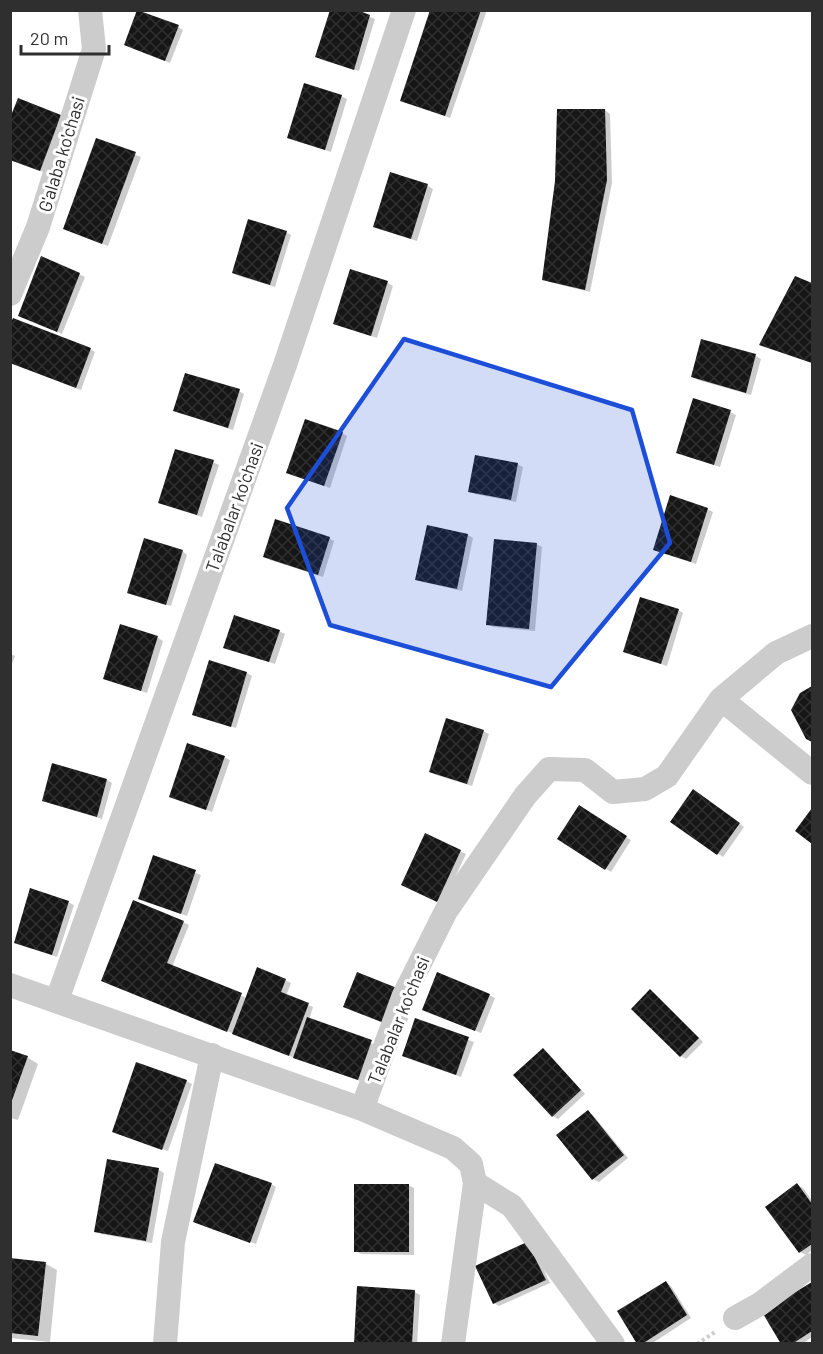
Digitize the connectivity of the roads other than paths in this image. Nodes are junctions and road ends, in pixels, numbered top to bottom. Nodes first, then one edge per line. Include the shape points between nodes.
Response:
1 (90, 10) edge
2 (404, 10) edge
3 (10, 294) edge
4 (813, 636) edge
5 (721, 699) junction
6 (813, 773) edge
7 (10, 985) edge
8 (57, 1000) junction
9 (212, 1055) junction
10 (363, 1109) junction
11 (475, 1183) junction
12 (813, 1265) edge
13 (735, 1318) dead end
14 (165, 1344) edge
15 (453, 1344) edge
16 (613, 1344) edge

1 - 3 street, G'alaba ko'chasi via 94,49 38,227
2 - 8 street, Talabalar ko'chasi via 285,365
4 - 5 street, Talabalar ko'chasi via 776,652
5 - 6 street
5 - 10 street, Talabalar ko'chasi via 667,776 645,789 614,792 585,770 549,769 525,796 446,911 404,995
7 - 8 street
8 - 9 street
9 - 10 street
9 - 14 street via 173,1242
10 - 11 street via 453,1148 471,1164
11 - 15 street
11 - 16 street via 512,1206
12 - 13 street

